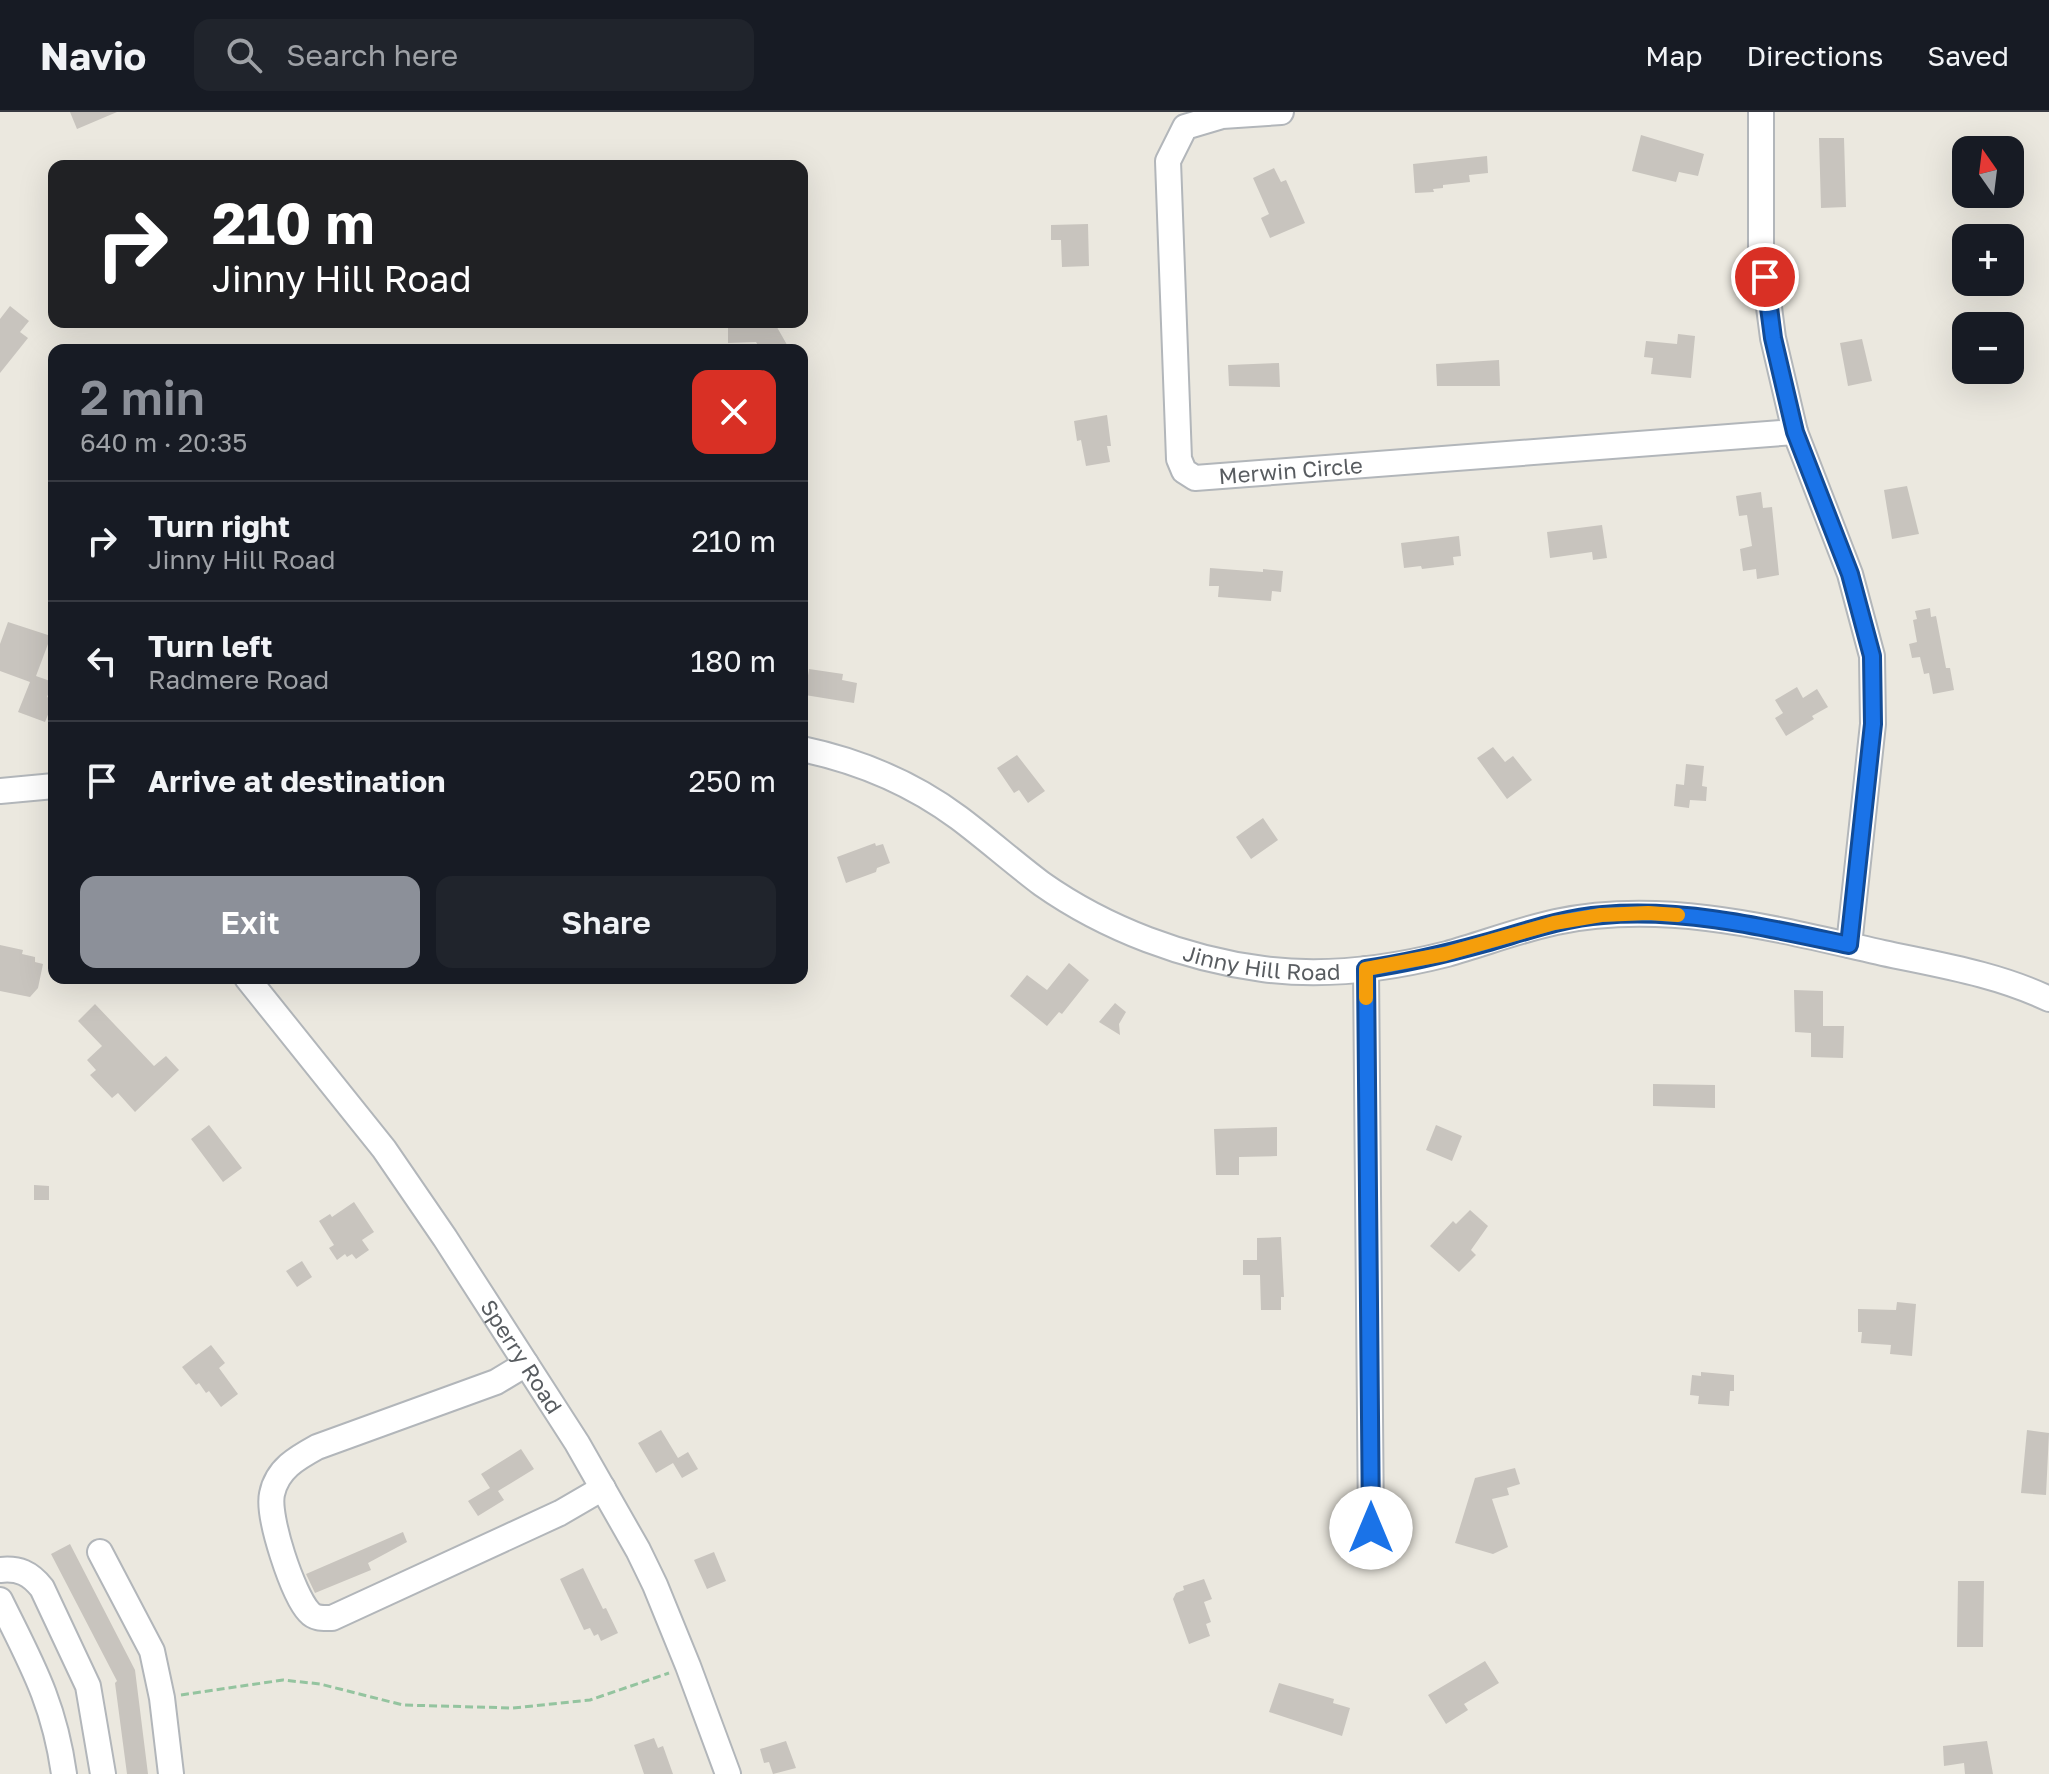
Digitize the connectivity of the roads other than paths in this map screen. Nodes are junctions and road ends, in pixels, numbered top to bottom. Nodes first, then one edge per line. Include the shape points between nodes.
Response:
1 (1281, 112) edge
2 (1761, 112) edge
3 (1795, 432) junction
4 (808, 751) edge
5 (48, 787) edge
6 (0, 791) edge
7 (1849, 945) junction
8 (1366, 969) junction
9 (252, 984) edge
10 (2049, 999) edge
11 (526, 1364) junction
12 (603, 1488) junction
13 (1371, 1528) dead end
14 (100, 1552) dead end
15 (0, 1570) edge
16 (0, 1600) edge
17 (64, 1774) edge
18 (103, 1774) edge
19 (171, 1774) edge
20 (728, 1774) edge

1 - 3 street, Merwin Circle via 1222,116 1185,127 1168,161 1179,459 1195,478
2 - 3 street via 1761,246 1773,338
3 - 7 street via 1850,574 1872,656 1873,724
4 - 8 street, Jinny Hill Road via 883,774 917,791 1043,884 1114,925 1220,962 1312,972
5 - 6 street
7 - 8 street, Jinny Hill Road via 1731,921 1648,913 1601,915
7 - 10 street, Jinny Hill Road via 1990,977
8 - 13 street
9 - 11 street, Sperry Road via 384,1149
11 - 12 street, Sperry Road
11 - 12 street via 496,1382 317,1447 280,1474 271,1515 290,1576 309,1612 332,1618
12 - 20 street, Sperry Road via 644,1562
14 - 19 street via 152,1651
15 - 18 street via 24,1571 42,1588 88,1686
16 - 17 street via 44,1688

